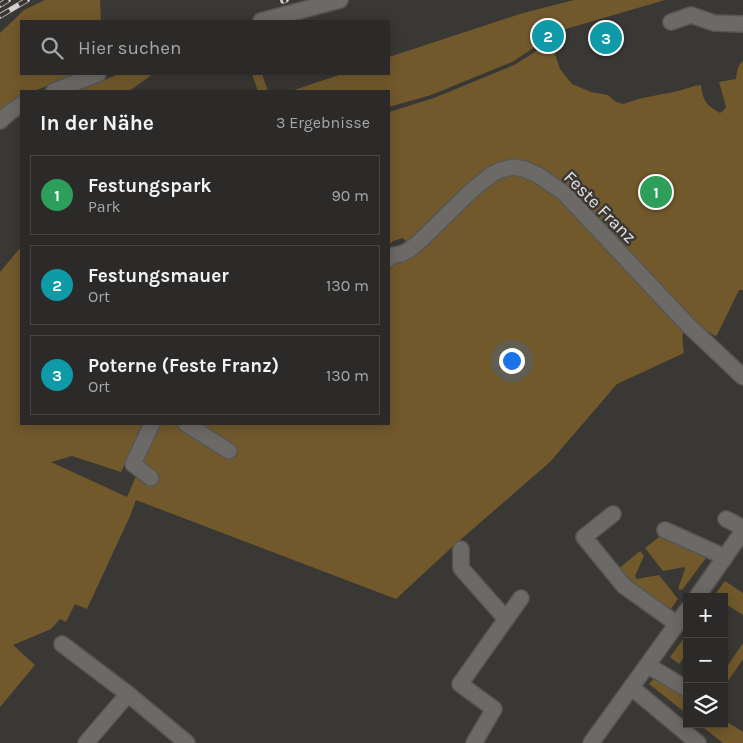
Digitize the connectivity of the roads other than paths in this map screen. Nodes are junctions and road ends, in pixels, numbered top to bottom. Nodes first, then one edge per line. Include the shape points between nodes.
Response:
1 (340, 0) edge
2 (292, 7) edge
3 (263, 20) edge
4 (671, 22) dead end
5 (743, 24) edge
6 (95, 75) edge
7 (57, 90) edge
8 (20, 107) edge
9 (0, 121) edge
10 (412, 236) dead end
11 (391, 257) edge
12 (737, 367) edge
13 (152, 425) edge
14 (188, 425) edge
15 (229, 451) dead end
16 (151, 478) dead end
17 (613, 514) dead end
18 (726, 520) dead end
19 (665, 530) dead end
20 (743, 530) edge
21 (461, 549) dead end
22 (724, 559) junction
23 (700, 593) edge
24 (521, 598) dead end
25 (683, 616) edge
26 (506, 619) junction
27 (677, 624) junction
28 (62, 644) dead end
29 (651, 660) junction
30 (683, 675) edge
31 (683, 686) edge
32 (630, 687) junction
33 (128, 694) junction
34 (86, 743) edge
35 (187, 743) edge
36 (474, 743) edge
37 (591, 743) edge
38 (698, 743) edge

1 - 2 street
2 - 3 street
4 - 5 street via 690,15 714,23
6 - 7 street
8 - 9 street
10 - 11 street
11 - 12 street, Feste Franz via 419,242 492,174 513,167 524,169 564,193 687,324
13 - 16 street via 133,464
14 - 15 street
17 - 27 street via 584,536 624,586
18 - 20 street
19 - 22 street
20 - 22 street
21 - 26 street via 462,568
22 - 23 street
24 - 26 street
25 - 27 street
26 - 36 street via 460,684 494,709
27 - 29 street
28 - 33 street
29 - 30 street
29 - 31 street
29 - 32 street
32 - 37 street
32 - 38 street
33 - 34 street
33 - 35 street

